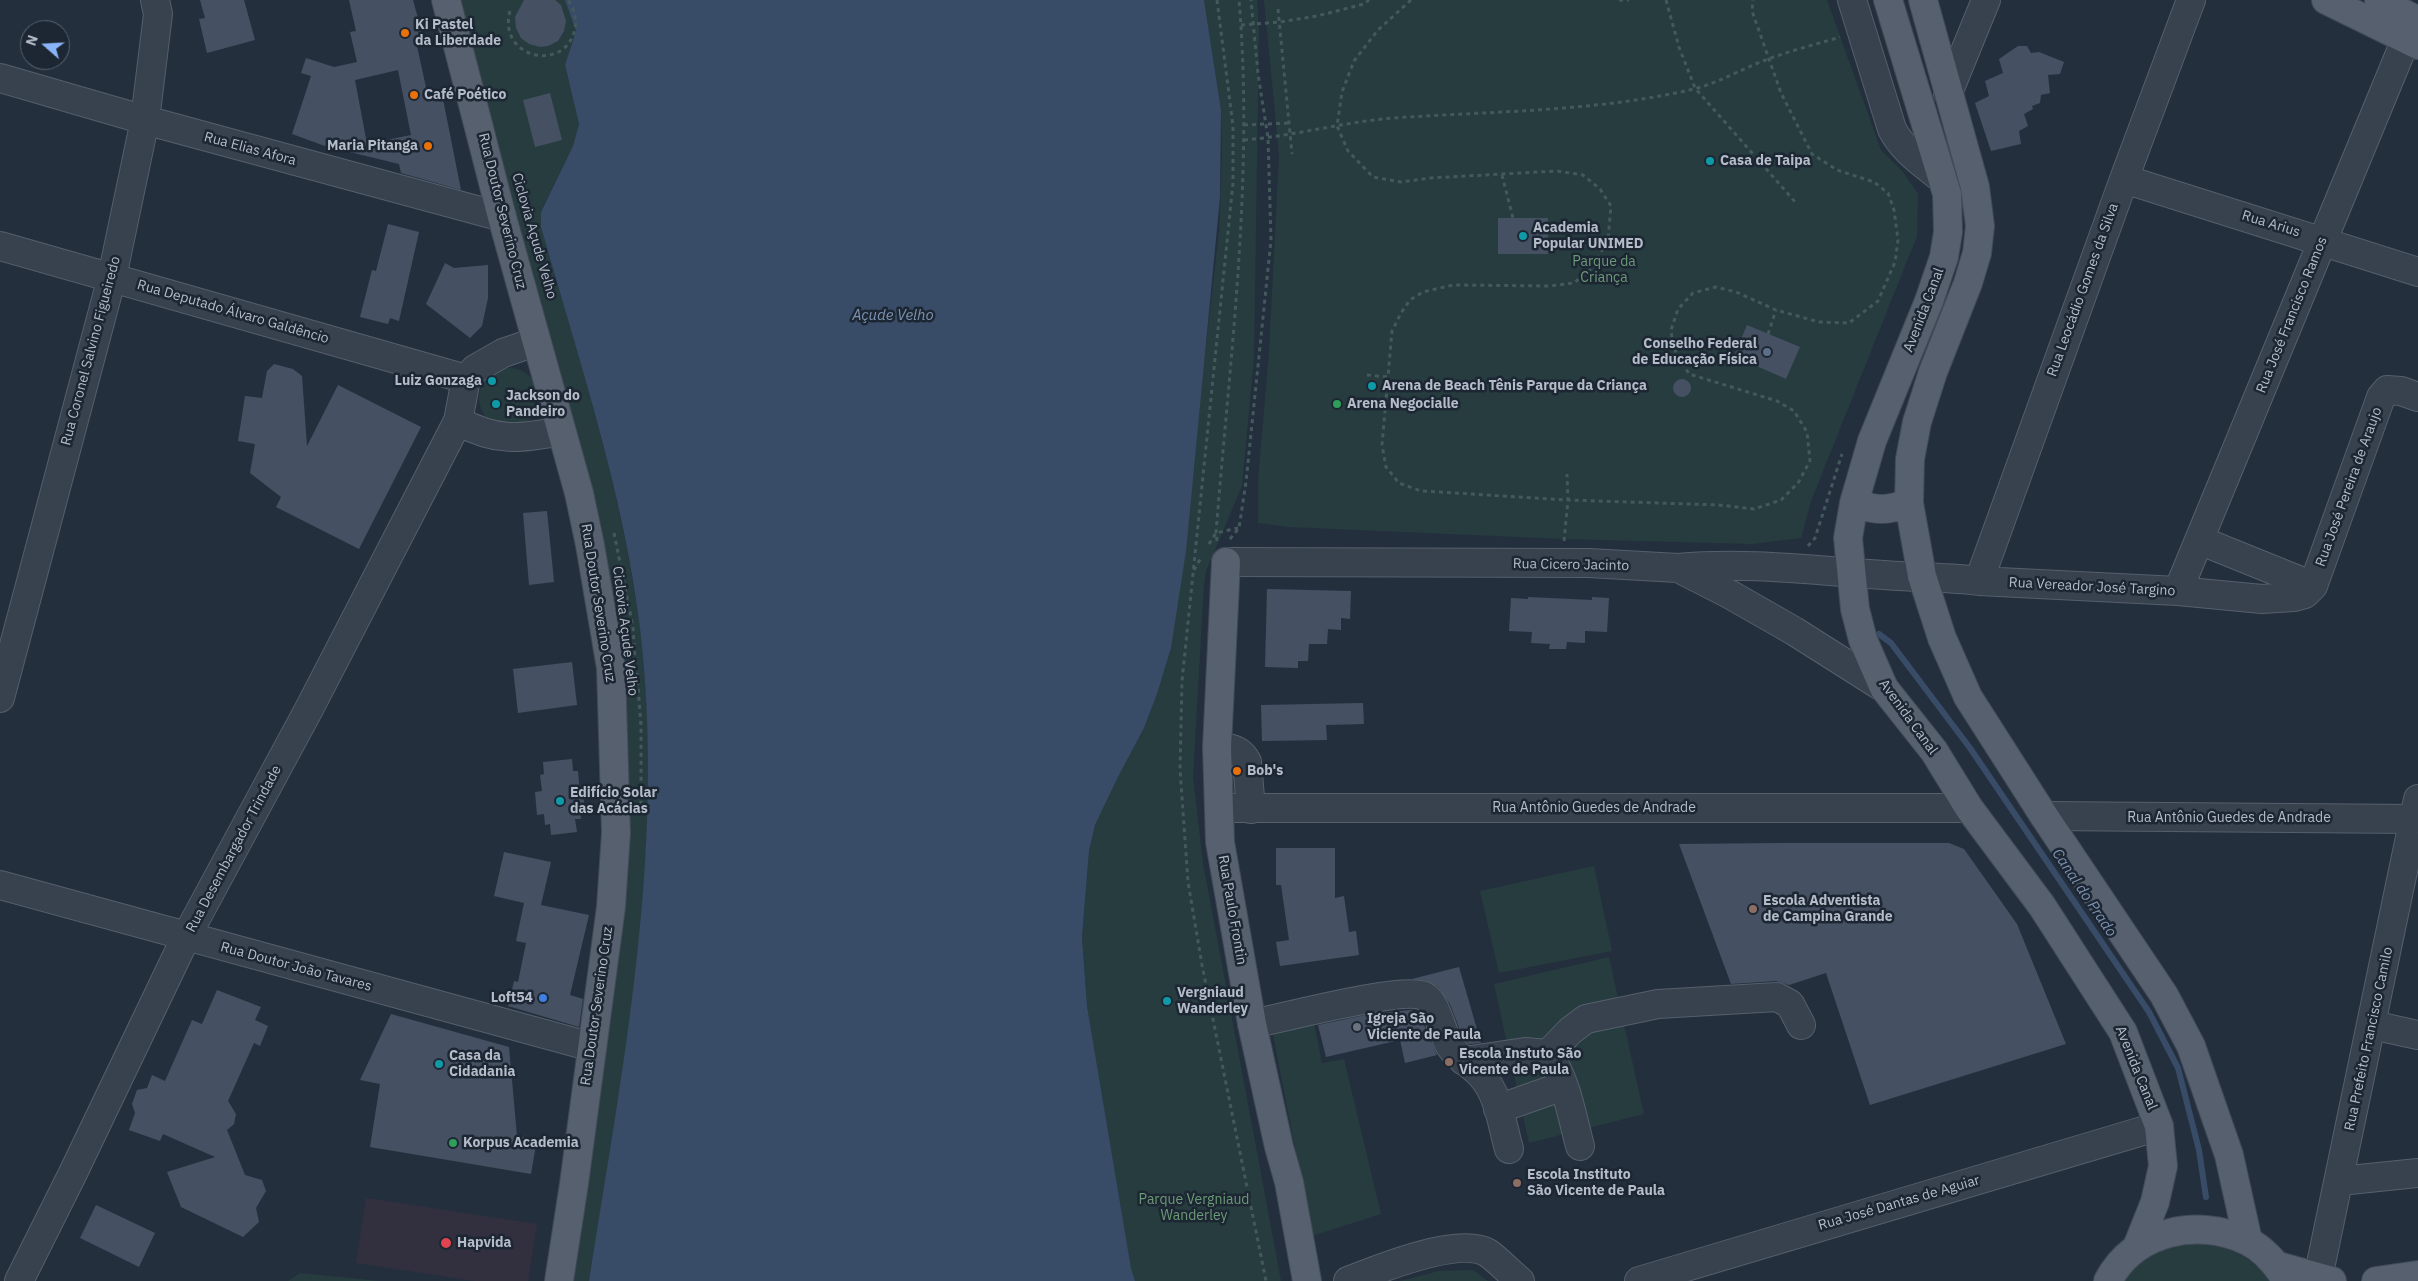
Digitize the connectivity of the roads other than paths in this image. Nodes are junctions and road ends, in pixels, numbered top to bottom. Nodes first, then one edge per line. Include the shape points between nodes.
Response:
1 (155, 0) edge
2 (446, 0) edge
3 (1852, 0) edge
4 (1888, 0) edge
5 (1923, 0) edge
6 (1986, 0) edge
7 (2191, 0) edge
8 (2326, 0) edge
9 (2379, 0) edge
10 (2414, 35) edge
11 (0, 78) edge
12 (1948, 93) junction
13 (145, 120) junction
14 (2124, 179) junction
15 (1942, 180) junction
16 (502, 217) junction
17 (2323, 241) junction
18 (0, 246) edge
19 (2418, 272) edge
20 (112, 277) junction
21 (535, 342) junction
22 (466, 379) junction
23 (2418, 397) edge
24 (458, 421) junction
25 (561, 431) junction
26 (1909, 502) junction
27 (1854, 503) junction
28 (2199, 540) junction
29 (1229, 549) joint
30 (1678, 568) junction
31 (1850, 572) junction
32 (1922, 576) junction
33 (1979, 581) junction
34 (2313, 586) junction
35 (2178, 592) junction
36 (1884, 688) junction
37 (0, 698) edge
38 (1217, 747) junction
39 (1220, 808) junction
40 (1970, 808) junction
41 (1251, 809) junction
42 (2416, 809) edge
43 (2044, 816) junction
44 (0, 885) edge
45 (186, 937) junction
46 (1252, 1024) junction
47 (1801, 1025) dead end
48 (2372, 1025) junction
49 (2418, 1035) edge
50 (592, 1047) junction
51 (1548, 1054) junction
52 (1464, 1061) junction
53 (1563, 1086) junction
54 (1498, 1109) junction
55 (2159, 1126) junction
56 (1580, 1146) dead end
57 (1509, 1149) dead end
58 (2418, 1173) edge
59 (2340, 1180) junction
60 (2248, 1241) junction
61 (2137, 1247) junction
62 (2282, 1274) edge
63 (2418, 1275) edge
64 (2325, 1280) edge
65 (18, 1281) edge
66 (559, 1281) edge
67 (1307, 1281) edge
68 (1348, 1281) edge
69 (1520, 1281) edge
70 (1639, 1281) edge
71 (2108, 1281) edge
72 (2376, 1281) edge

1 - 13 street, Rua Coronel Salvino Figueiredo via 158,14
2 - 16 main road, Rua Doutor Severino Cruz
3 - 15 street via 1895,135 1908,152
4 - 15 main road, Avenida Canal
5 - 12 main road
6 - 12 street
7 - 14 street, Rua Leocádio Gomes da Silva
8 - 10 main road
9 - 10 main road
10 - 17 street, Rua José Francisco Ramos
11 - 13 street, Rua Elias Afora
12 - 26 main road via 1976,187 1980,226 1977,253 1968,283 1917,422 1910,459
13 - 16 street, Rua Elias Afora
13 - 20 street, Rua Coronel Salvino Figueiredo
14 - 17 street, Rua Arius
14 - 33 street, Rua Leocádio Gomes da Silva
15 - 27 main road, Avenida Canal via 1949,208 1944,257 1872,441
16 - 21 main road, Rua Doutor Severino Cruz
17 - 19 street, Rua Arius
17 - 28 street, Rua José Francisco Ramos
18 - 20 street, Rua Deputado Álvaro Galdêncio
20 - 22 street, Rua Deputado Álvaro Galdêncio
20 - 37 street, Rua Coronel Salvino Figueiredo
21 - 22 street via 488,360
21 - 25 main road, Rua Doutor Severino Cruz
22 - 24 street, Rua Desembargador Trindade
23 - 34 street, Rua José Pereira de Araujo via 2387,390 2381,397
24 - 25 street via 497,437
24 - 45 street, Rua Desembargador Trindade via 309,710
25 - 50 main road, Rua Doutor Severino Cruz via 590,545 612,684 616,833 611,908
26 - 27 main road via 1889,510
26 - 32 main road
27 - 31 main road, Avenida Canal via 1848,538
28 - 34 street
28 - 35 street, Rua José Francisco Ramos
29 - 30 street, Rua Cicero Jacinto
29 - 38 main road, Rua Paulo Frontin
30 - 31 street via 1712,565
30 - 36 street, Rua Cicero Jacinto via 1788,627
31 - 32 street, Rua Vereador José Targino
31 - 36 main road, Avenida Canal via 1863,640
32 - 33 street, Rua Vereador José Targino
32 - 43 main road via 1942,638 1968,697
33 - 35 street, Rua Vereador José Targino
34 - 35 street, Rua Vereador José Targino via 2305,594 2294,597 2262,599
36 - 40 main road, Avenida Canal via 1934,751
38 - 39 main road, Rua Paulo Frontin
38 - 41 street via 1235,749 1244,756
39 - 41 street, Rua Antônio Guedes de Andrade
39 - 46 main road, Rua Paulo Frontin via 1220,842
40 - 41 street, Rua Antônio Guedes de Andrade
40 - 55 main road, Avenida Canal via 2042,906 2123,1032
42 - 43 street, Rua Antônio Guedes de Andrade
42 - 48 street, Rua Prefeito Francisco Camilo
43 - 60 main road via 2164,995 2192,1046 2229,1155
44 - 45 street, Rua Doutor João Tavares
45 - 50 street, Rua Doutor João Tavares
45 - 65 street, Rua Desembargador Trindade
46 - 52 street via 1346,1004 1412,994 1425,996 1432,1004 1450,1046
46 - 67 main road, Rua Paulo Frontin via 1279,1147 1290,1182
47 - 51 street via 1790,1004 1777,997 1658,1004 1586,1019
48 - 49 street
48 - 59 street, Rua Prefeito Francisco Camilo
50 - 66 main road, Rua Doutor Severino Cruz
51 - 52 street via 1525,1052
51 - 53 street
52 - 54 street via 1481,1075
53 - 54 street
53 - 56 street
54 - 57 street
55 - 61 main road, Avenida Canal via 2163,1166 2155,1202
55 - 70 street, Rua José Dantas de Aguiar
58 - 59 street
59 - 64 street, Rua Prefeito Francisco Camilo
60 - 61 main road via 2221,1231 2192,1228 2163,1234
60 - 62 main road via 2264,1252
61 - 71 main road via 2114,1270
62 - 64 main road
63 - 72 main road
68 - 69 street via 1461,1247 1487,1253

